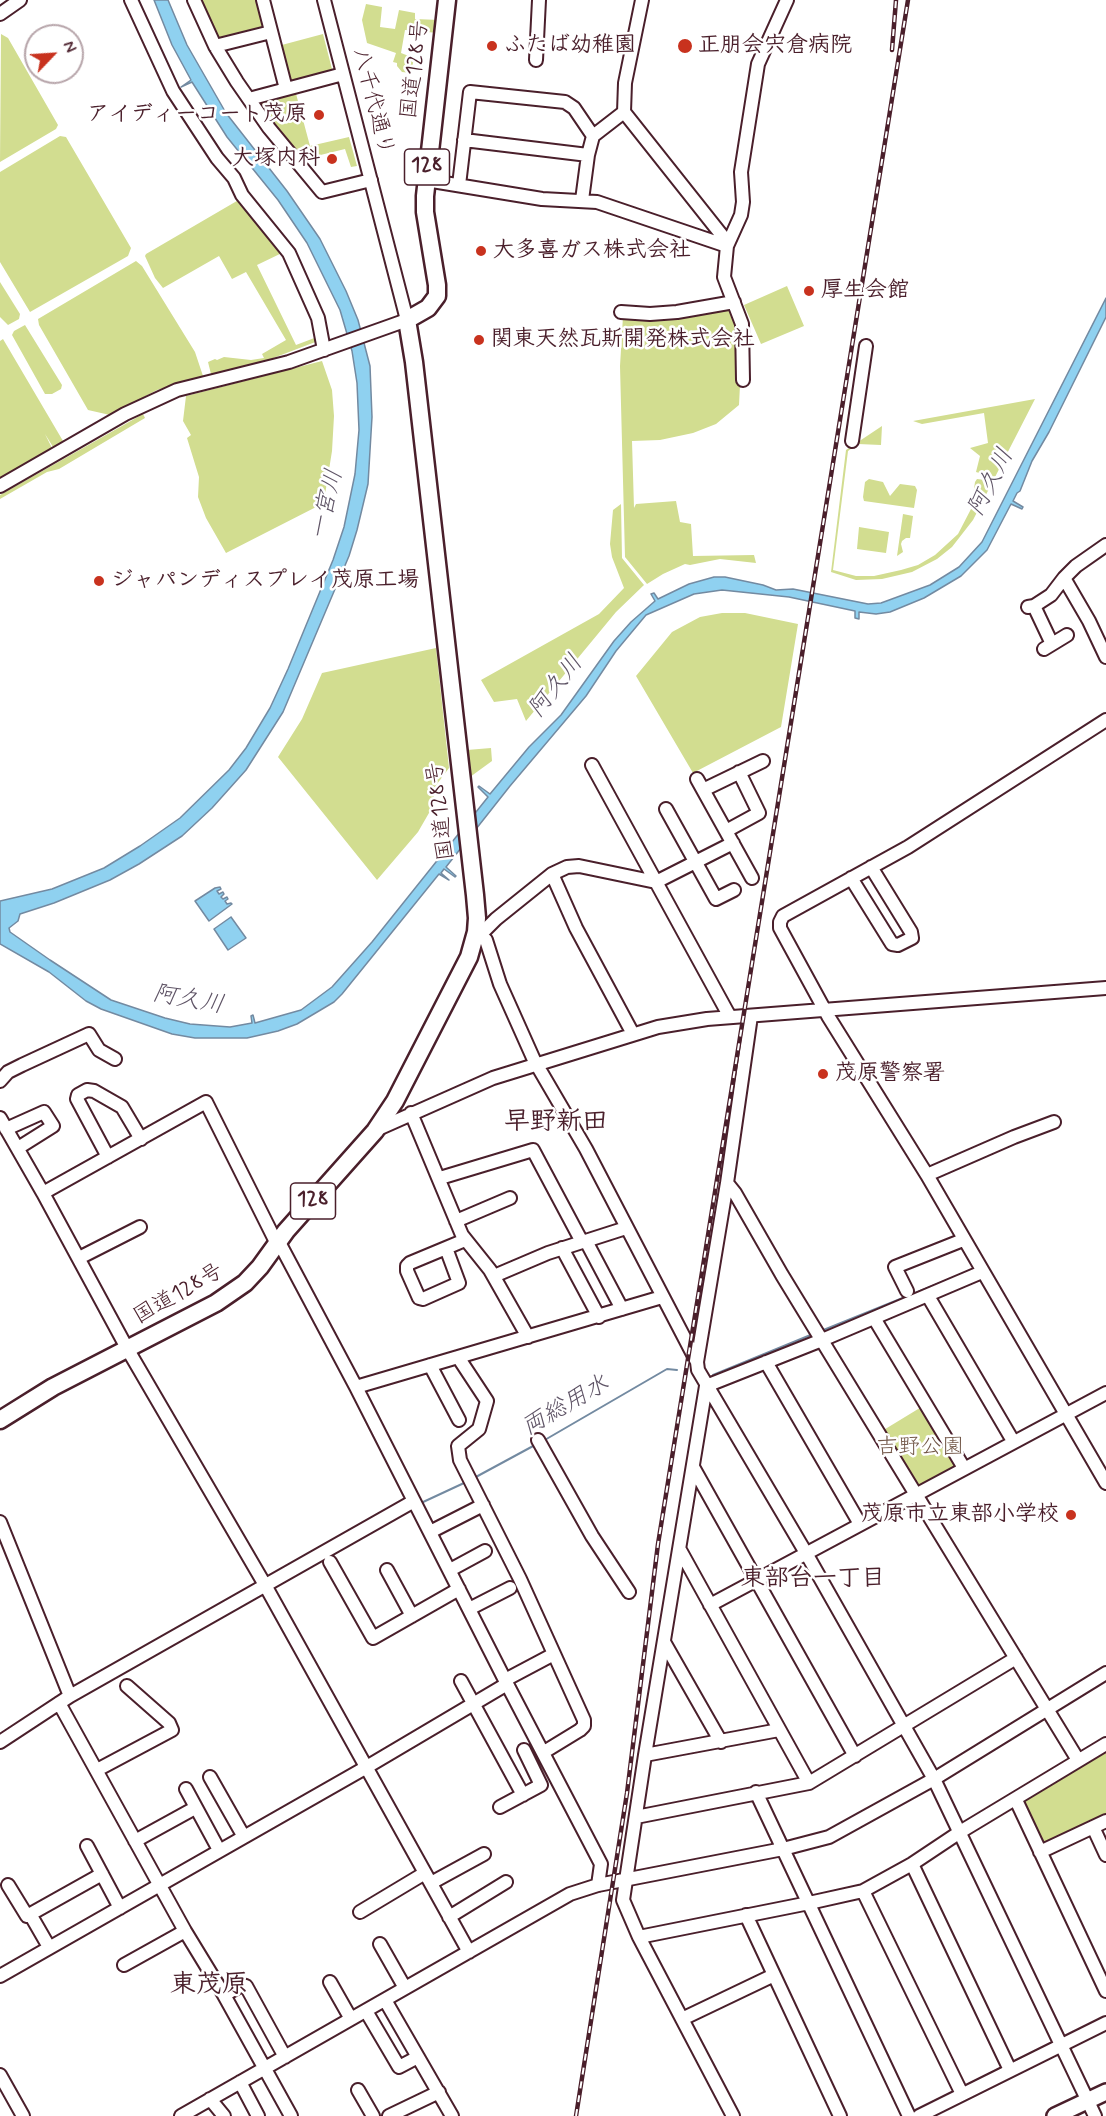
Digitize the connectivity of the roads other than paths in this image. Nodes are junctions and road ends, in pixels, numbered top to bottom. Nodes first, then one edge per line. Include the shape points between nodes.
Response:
1 (20, 0) edge
2 (131, 0) edge
3 (194, 0) edge
4 (262, 0) edge
5 (324, 0) edge
6 (447, 0) edge
7 (539, 0) edge
8 (642, 0) edge
9 (787, 0) edge
10 (0, 14) edge
11 (271, 32) junction
12 (215, 45) junction
13 (536, 60) dead end
14 (343, 74) junction
15 (286, 89) junction
16 (249, 99) junction
17 (624, 112) junction
18 (593, 136) junction
19 (464, 140) junction
20 (588, 155) junction
21 (371, 180) junction
22 (426, 180) junction
23 (459, 185) junction
24 (582, 200) junction
25 (727, 246) junction
26 (734, 302) junction
27 (621, 312) dead end
28 (407, 320) junction
29 (866, 346) dead end
30 (326, 349) junction
31 (743, 380) dead end
32 (852, 441) dead end
33 (0, 486) edge
34 (1106, 545) edge
35 (1064, 578) junction
36 (1067, 635) dead end
37 (1106, 657) edge
38 (1106, 720) edge
39 (763, 761) dead end
40 (592, 765) dead end
41 (739, 772) junction
42 (666, 809) dead end
43 (726, 831) junction
44 (733, 843) junction
45 (695, 863) junction
46 (872, 867) junction
47 (552, 874) junction
48 (752, 878) dead end
49 (851, 878) junction
50 (656, 882) junction
51 (734, 890) dead end
52 (478, 934) junction
53 (1106, 988) edge
54 (826, 1011) junction
55 (751, 1016) junction
56 (730, 1017) junction
57 (633, 1034) junction
58 (116, 1059) dead end
59 (537, 1064) junction
60 (0, 1081) edge
61 (411, 1113) junction
62 (1054, 1122) dead end
63 (3, 1124) edge
64 (375, 1131) junction
65 (141, 1138) junction
66 (18, 1148) junction
67 (108, 1157) junction
68 (927, 1175) junction
69 (440, 1178) junction
70 (727, 1183) junction
71 (44, 1193) junction
72 (510, 1198) dead end
73 (456, 1221) junction
74 (140, 1227) dead end
75 (626, 1228) junction
76 (465, 1240) junction
77 (963, 1240) junction
78 (584, 1241) junction
79 (277, 1243) junction
80 (446, 1248) junction
81 (562, 1248) junction
82 (79, 1258) junction
83 (982, 1272) junction
84 (494, 1276) junction
85 (907, 1291) dead end
86 (928, 1296) junction
87 (662, 1297) junction
88 (622, 1309) junction
89 (599, 1317) junction
90 (874, 1318) junction
91 (528, 1337) junction
92 (822, 1341) junction
93 (128, 1350) junction
94 (458, 1357) junction
95 (697, 1362) junction
96 (766, 1362) junction
97 (430, 1365) junction
98 (706, 1386) junction
99 (356, 1387) junction
100 (1106, 1393) edge
101 (1065, 1413) junction
102 (0, 1420) edge
103 (459, 1420) dead end
104 (1013, 1441) junction
105 (540, 1442) dead end
106 (693, 1467) junction
107 (964, 1468) junction
108 (1106, 1483) edge
109 (916, 1494) junction
110 (414, 1501) junction
111 (483, 1505) junction
112 (0, 1522) edge
113 (860, 1524) junction
114 (429, 1532) junction
115 (680, 1550) junction
116 (485, 1551) dead end
117 (806, 1553) junction
118 (330, 1562) dead end
119 (387, 1570) dead end
120 (450, 1570) junction
121 (756, 1580) junction
122 (265, 1585) junction
123 (510, 1588) dead end
124 (459, 1590) junction
125 (629, 1592) dead end
126 (710, 1605) junction
127 (469, 1609) junction
128 (412, 1616) junction
129 (664, 1642) junction
130 (554, 1654) junction
131 (1016, 1658) junction
132 (1106, 1673) edge
133 (461, 1682) dead end
134 (506, 1682) junction
135 (127, 1686) dead end
136 (70, 1696) junction
137 (59, 1703) junction
138 (474, 1704) junction
139 (1047, 1709) junction
140 (904, 1725) junction
141 (779, 1730) junction
142 (0, 1742) edge
143 (721, 1742) junction
144 (1106, 1744) edge
145 (541, 1747) junction
146 (524, 1750) junction
147 (645, 1755) junction
148 (855, 1756) junction
149 (504, 1760) junction
150 (1078, 1760) junction
151 (365, 1768) junction
152 (97, 1770) junction
153 (210, 1777) dead end
154 (934, 1779) junction
155 (808, 1783) junction
156 (186, 1790) dead end
157 (756, 1792) junction
158 (523, 1795) junction
159 (1016, 1800) junction
160 (500, 1807) dead end
161 (195, 1808) junction
162 (636, 1817) junction
163 (1106, 1821) edge
164 (1093, 1827) junction
165 (960, 1832) junction
166 (244, 1837) junction
167 (135, 1841) junction
168 (87, 1846) dead end
169 (783, 1849) junction
170 (219, 1850) junction
171 (1040, 1852) junction
172 (484, 1854) dead end
173 (1106, 1855) edge
174 (912, 1864) junction
175 (102, 1874) junction
176 (428, 1878) junction
177 (625, 1880) junction
178 (506, 1882) dead end
179 (160, 1885) junction
180 (598, 1885) junction
181 (8, 1886) dead end
182 (862, 1891) junction
183 (809, 1904) junction
184 (120, 1908) junction
185 (360, 1912) dead end
186 (30, 1914) junction
187 (746, 1915) junction
188 (449, 1917) junction
189 (185, 1931) junction
190 (639, 1937) junction
191 (380, 1944) dead end
192 (49, 1947) junction
193 (469, 1952) junction
194 (124, 1965) dead end
195 (774, 1975) junction
196 (0, 1976) edge
197 (330, 1982) dead end
198 (405, 1988) junction
199 (1106, 1991) edge
200 (224, 1995) junction
201 (385, 2000) junction
202 (366, 2010) junction
203 (351, 2019) junction
204 (682, 2019) junction
205 (1106, 2023) edge
206 (1062, 2045) junction
207 (285, 2057) junction
208 (418, 2057) junction
209 (264, 2068) junction
210 (1010, 2070) junction
211 (0, 2075) edge
212 (240, 2082) junction
213 (358, 2090) dead end
214 (439, 2092) junction
215 (1106, 2092) edge
216 (962, 2094) junction
217 (210, 2099) junction
218 (1088, 2100) junction
219 (23, 2116) edge
220 (183, 2116) edge
221 (224, 2116) edge
222 (258, 2116) edge
223 (291, 2116) edge
224 (373, 2116) edge
225 (389, 2116) edge
226 (452, 2116) edge
227 (733, 2116) edge
228 (840, 2116) edge
229 (909, 2116) edge
230 (919, 2116) edge
231 (1055, 2116) edge
232 (1095, 2116) edge

1 - 10 street
2 - 30 street via 173,91 242,195 289,253 318,318
3 - 12 street
4 - 11 street
5 - 14 street, 八千代通り
6 - 22 highway, 国道128号 / 128
7 - 13 street
8 - 17 street via 625,83
9 - 25 street via 758,64 741,172 741,215
11 - 12 street
11 - 15 street
12 - 16 street
14 - 15 street
14 - 21 street, 八千代通り
15 - 16 street
16 - 21 street via 322,192
17 - 18 street
17 - 25 street
18 - 19 street via 574,108 565,102 470,92
18 - 20 street
19 - 20 street
19 - 23 street
20 - 24 street
21 - 28 street, 八千代通り
22 - 23 street
22 - 28 highway, 国道128号 / 128 via 425,212 437,296 428,308
23 - 24 street via 542,199
24 - 25 street
25 - 26 street via 724,277
26 - 27 street via 677,312
26 - 31 street via 742,324
28 - 30 street
28 - 52 highway, 国道128号 / 128
29 - 32 street
30 - 33 street via 153,400
34 - 35 street
35 - 36 street via 1052,596 1031,606 1048,646
35 - 37 street
38 - 46 street
39 - 41 street
40 - 50 street
41 - 43 street via 759,813
41 - 43 street via 700,784
42 - 45 street
43 - 44 street
44 - 45 street
44 - 48 street
45 - 50 street
45 - 51 street via 716,899
46 - 49 street
46 - 49 street via 912,938 892,944
47 - 50 street via 579,866
47 - 52 street
47 - 57 street
49 - 54 street via 783,916 780,922
50 - 56 street
52 - 59 street via 486,940 500,984
52 - 64 highway, 国道128号 / 128 via 395,1101
53 - 54 street
54 - 55 street
54 - 68 street
55 - 56 street
55 - 70 street
56 - 57 street
57 - 59 street
58 - 60 street via 99,1050 88,1029 8,1072
59 - 61 street
59 - 75 street
61 - 64 street
61 - 69 street
62 - 68 street
63 - 66 street
63 - 66 street via 44,1112 53,1126
64 - 79 highway, 国道128号 / 128
65 - 67 street
65 - 67 street via 122,1107 94,1091 78,1095
65 - 79 street via 207,1102
66 - 71 street
67 - 71 street
68 - 77 street
69 - 73 street
69 - 78 street via 533,1150
70 - 92 street
70 - 95 street
71 - 82 street
72 - 73 street
73 - 76 street
74 - 82 street
75 - 78 street
75 - 87 street
76 - 80 street
76 - 84 street
77 - 83 street
77 - 85 street via 895,1267
78 - 81 street
78 - 88 street
79 - 93 highway, 国道128号 / 128 via 260,1267 231,1294
79 - 99 street
80 - 80 street via 407,1266 418,1298 459,1283
81 - 84 street
81 - 89 street
82 - 93 street
83 - 86 street
83 - 101 street
84 - 91 street
86 - 90 street
86 - 104 street
87 - 88 street
87 - 95 street
88 - 89 street
89 - 91 street
90 - 92 street
90 - 107 street
91 - 94 street
92 - 96 street
92 - 109 street
93 - 102 highway, 国道128号 / 128
93 - 122 street
94 - 97 street
94 - 111 street via 487,1401 479,1429 458,1446 460,1460
95 - 98 street
96 - 98 street
96 - 113 street
97 - 99 street
97 - 103 street
98 - 106 street
98 - 117 street
99 - 110 street
100 - 101 street
101 - 104 street
101 - 108 street
104 - 107 street
105 - 125 street via 592,1536
106 - 115 street
106 - 121 street
107 - 109 street
109 - 113 street
109 - 131 street
110 - 114 street
110 - 122 street
111 - 114 street
111 - 130 street
112 - 136 street
113 - 117 street
114 - 120 street
115 - 126 street
115 - 129 street
116 - 120 street
117 - 121 street
117 - 140 street
118 - 128 street via 373,1638
119 - 128 street
120 - 124 street
121 - 126 street
121 - 148 street
122 - 136 street
122 - 151 street
123 - 127 street
124 - 127 street
124 - 128 street
126 - 141 street
127 - 134 street
129 - 143 street
129 - 147 street
130 - 134 street
130 - 145 street via 584,1726
131 - 139 street
131 - 140 street
132 - 139 street
133 - 138 street
134 - 138 street
134 - 145 street
135 - 152 street via 172,1730
136 - 137 street
137 - 142 street
137 - 152 street
138 - 149 street
138 - 151 street
139 - 150 street
139 - 154 street
140 - 148 street
140 - 154 street
141 - 143 street
141 - 155 street
143 - 147 street
144 - 150 street
145 - 146 street
145 - 180 street via 601,1864
146 - 149 street
146 - 158 street via 541,1785
147 - 162 street
148 - 155 street
149 - 158 street
150 - 159 street
151 - 166 street
151 - 176 street
152 - 167 street
153 - 166 street
154 - 165 street
154 - 169 street via 829,1837
155 - 157 street
156 - 161 street
157 - 162 street
157 - 169 street
158 - 160 street
159 - 165 street
159 - 171 street
161 - 167 street
161 - 170 street
162 - 177 street
163 - 164 street
164 - 171 street
164 - 173 street
165 - 174 street
165 - 206 street
166 - 170 street
167 - 179 street
168 - 175 street
169 - 177 street
169 - 183 street
170 - 179 street
171 - 199 street
172 - 176 street
174 - 182 street
174 - 210 street
175 - 184 street
175 - 186 street
176 - 185 street
176 - 188 street
177 - 180 street
177 - 190 street via 624,1900
178 - 188 street
179 - 184 street
179 - 189 street
180 - 193 street via 570,1894
181 - 186 street via 24,1914
182 - 183 street
182 - 216 street
183 - 187 street
183 - 229 street
184 - 192 street
186 - 192 street
187 - 190 street
187 - 195 street
188 - 193 street
189 - 194 street
189 - 200 street
190 - 204 street
191 - 198 street
192 - 196 street
193 - 198 street
195 - 204 street
195 - 228 street
197 - 203 street
198 - 201 street
200 - 207 street via 246,1986
200 - 209 street
201 - 202 street
201 - 208 street
202 - 203 street
202 - 208 street via 399,2067
203 - 207 street
204 - 227 street
205 - 206 street
206 - 210 street
206 - 218 street
207 - 209 street
208 - 214 street
209 - 212 street
209 - 223 street
210 - 216 street
211 - 219 street
212 - 217 street
212 - 222 street
213 - 224 street
214 - 225 street
214 - 226 street
215 - 218 main road
216 - 230 street
217 - 220 street
217 - 221 street
218 - 231 main road
218 - 232 street

